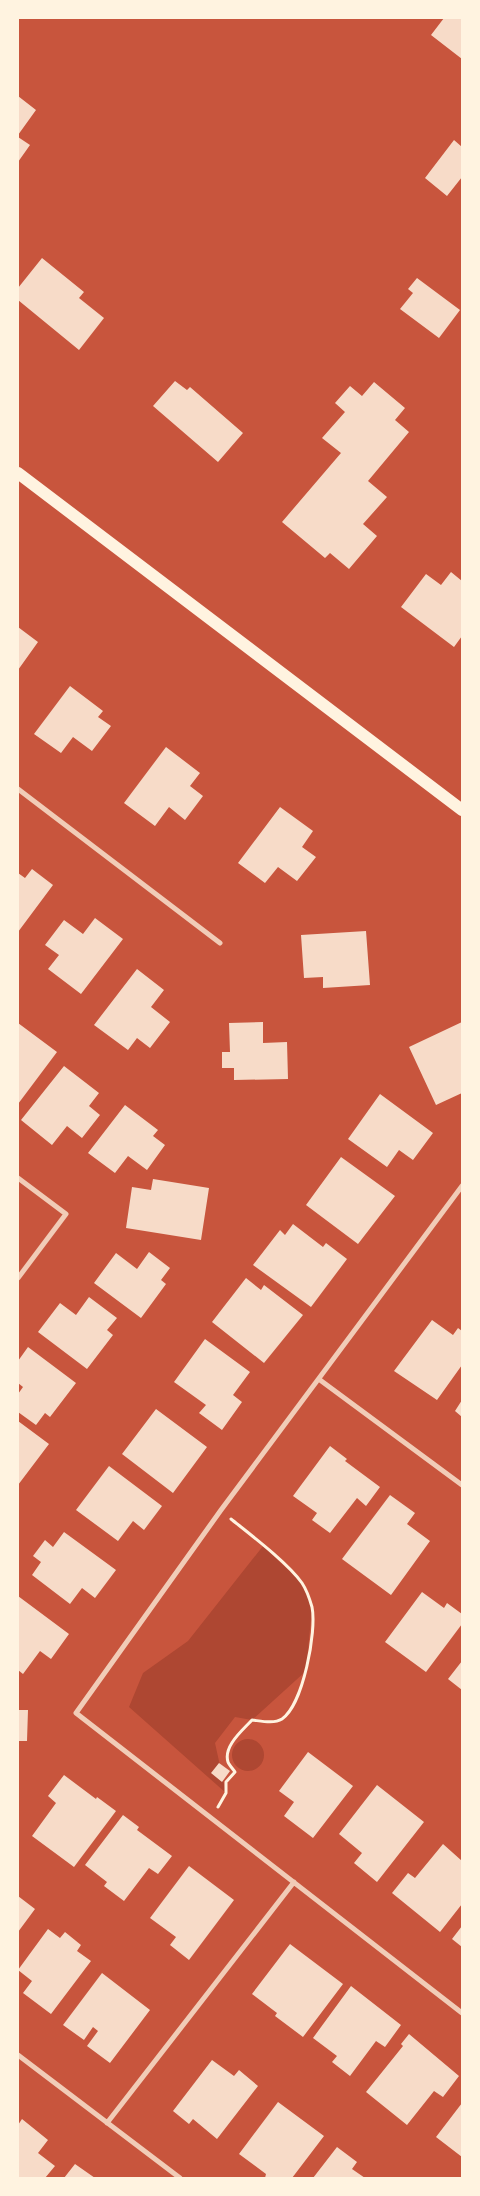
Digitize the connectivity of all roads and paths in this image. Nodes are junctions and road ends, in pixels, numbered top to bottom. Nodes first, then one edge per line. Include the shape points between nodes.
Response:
1 (18, 473) edge
2 (18, 789) edge
3 (462, 810) edge
4 (220, 943) dead end
5 (18, 1178) edge
6 (462, 1186) edge
7 (18, 1278) edge
8 (320, 1380) junction
9 (462, 1485) edge
10 (221, 1510) junction
11 (211, 1818) junction
12 (294, 1882) junction
13 (462, 2013) edge
14 (18, 2055) edge
15 (106, 2122) junction
16 (180, 2178) edge

1 - 3 main road
2 - 4 street
5 - 7 street via 66,1214
6 - 8 street
8 - 9 street
8 - 10 street
10 - 11 path via 302,1583 312,1608 312,1632 304,1681 293,1706 282,1719 268,1722 252,1720 237,1736 228,1752 228,1762 235,1772 226,1782 226,1794
10 - 11 street via 76,1713
11 - 12 street
12 - 13 street
12 - 15 street
14 - 15 street
15 - 16 street

